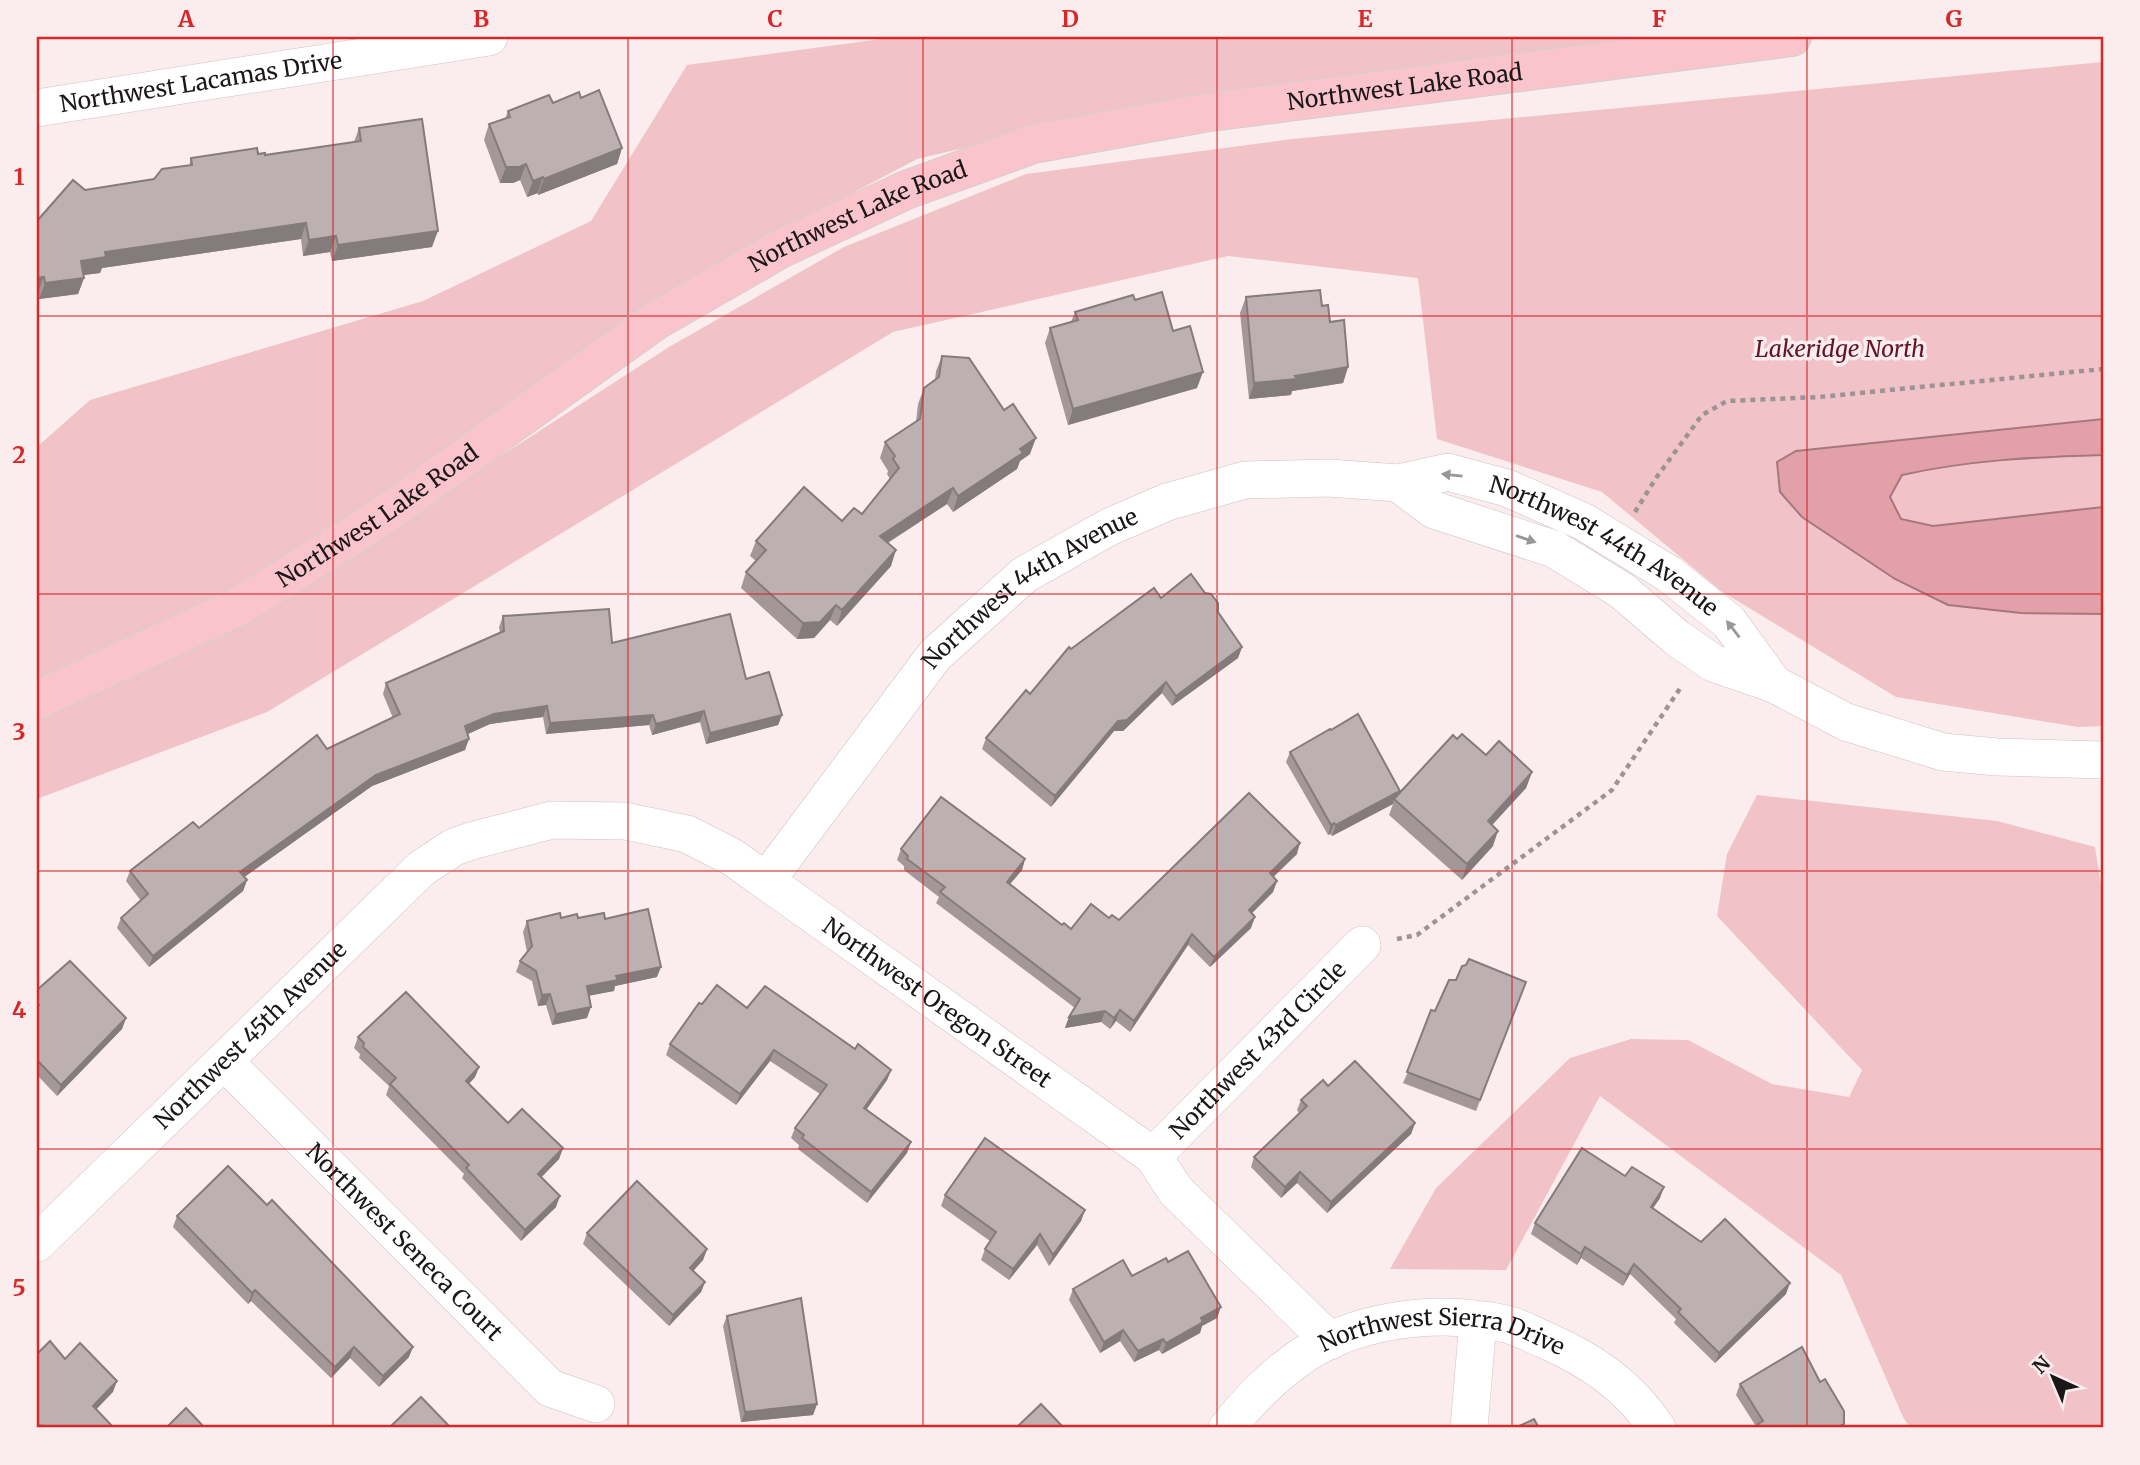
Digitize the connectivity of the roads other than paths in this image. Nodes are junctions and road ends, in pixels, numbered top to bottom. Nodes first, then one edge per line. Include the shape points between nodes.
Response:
1 (489, 37) edge
2 (1792, 37) edge
3 (37, 108) edge
4 (37, 700) edge
5 (2103, 760) edge
6 (471, 841) joint
7 (766, 881) junction
8 (1362, 945) dead end
9 (225, 1062) junction
10 (1153, 1156) junction
11 (41, 1229) edge
12 (1478, 1321) junction
13 (1330, 1341) junction
14 (596, 1404) dead end
15 (1227, 1428) edge
16 (1469, 1428) edge
17 (1657, 1428) edge

1 - 3 street, Northwest Lacamas Drive
2 - 4 main road, Northwest Lake Road via 1203,113 1033,144 906,190 780,249 654,321 380,518 238,607
5 - 7 street, Northwest 44th Avenue via 1943,752 1846,722 1773,684 1729,622 1668,574 1584,522 1507,488 1448,472 1398,483 1329,478 1245,480 1167,502 1109,527 1024,575 935,655
6 - 7 street, Northwest Oregon Street via 552,820 625,821 687,834
6 - 9 street, Northwest 45th Avenue via 422,868
7 - 10 street, Northwest Oregon Street
8 - 10 street, Northwest 43rd Circle
9 - 11 street, Northwest 45th Avenue
9 - 14 street, Northwest Seneca Court via 551,1388
10 - 13 street, Northwest Oregon Street via 1176,1191
12 - 13 street, Northwest Sierra Drive via 1438,1316 1385,1322
12 - 16 street
12 - 17 street, Northwest Sierra Drive via 1507,1324 1578,1354 1616,1381
13 - 15 street, Northwest Sierra Drive via 1292,1363 1249,1401

